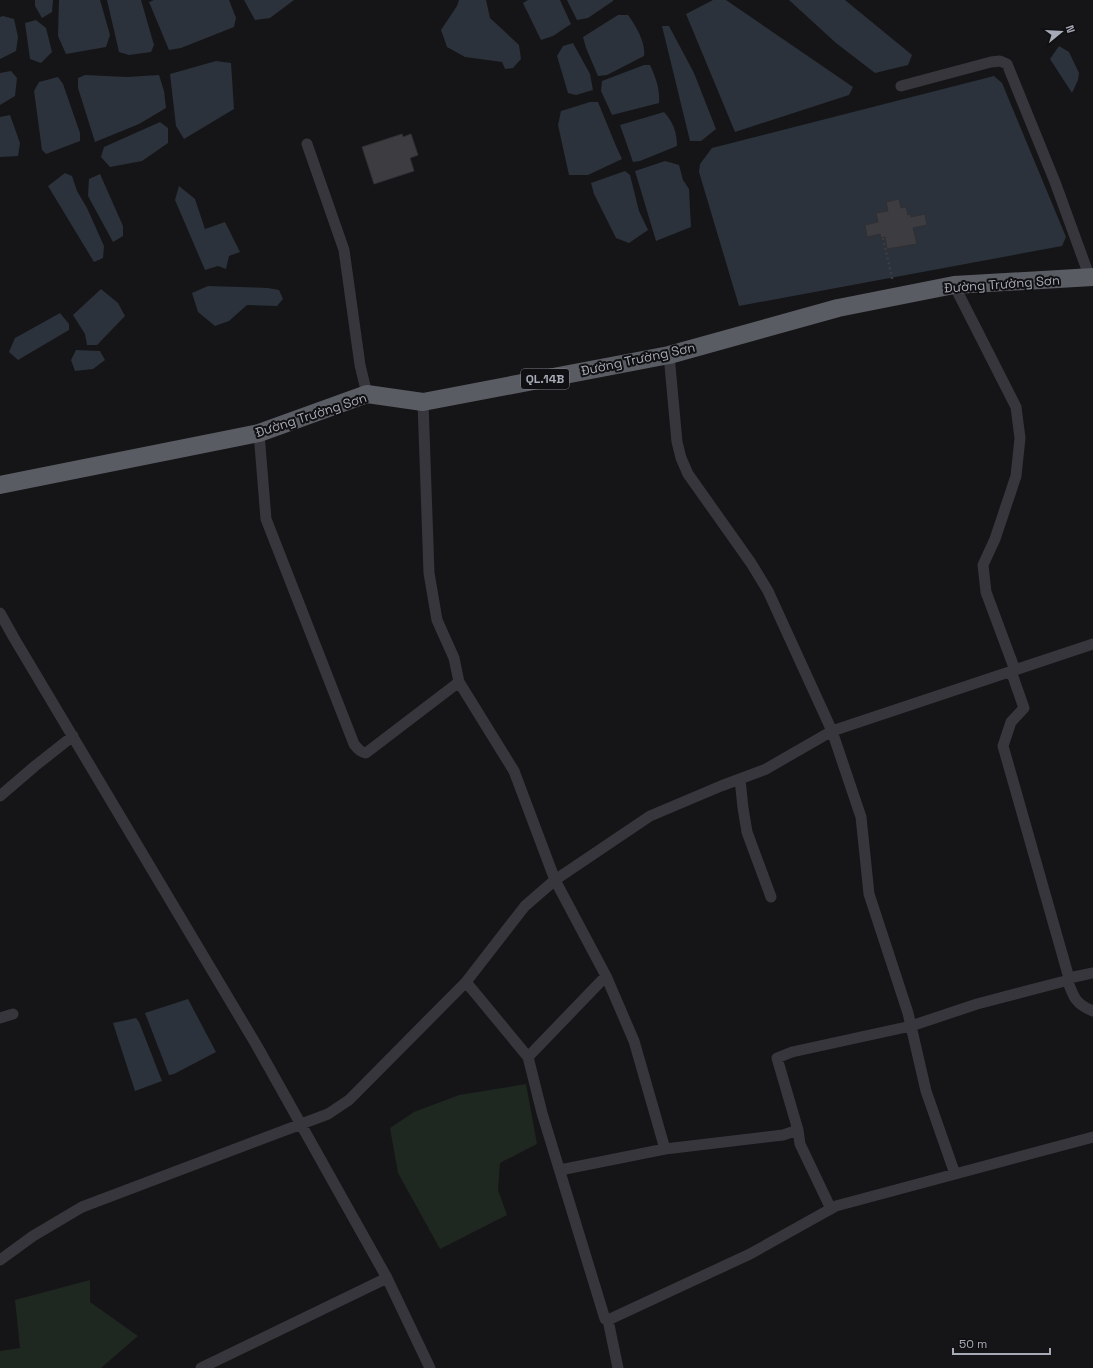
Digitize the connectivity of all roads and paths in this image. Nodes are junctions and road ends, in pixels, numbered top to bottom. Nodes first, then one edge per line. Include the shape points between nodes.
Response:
1 (901, 86) dead end
2 (307, 144) dead end
3 (883, 238) dead end
4 (1091, 277) edge
5 (954, 285) junction
6 (895, 296) junction
7 (669, 354) junction
8 (367, 394) junction
9 (423, 402) junction
10 (259, 433) junction
11 (0, 485) edge
12 (0, 613) edge
13 (1093, 644) edge
14 (1013, 671) junction
15 (459, 682) junction
16 (832, 731) junction
17 (73, 736) junction
18 (740, 778) junction
19 (0, 796) edge
20 (555, 880) junction
21 (771, 896) dead end
22 (1093, 973) edge
23 (606, 976) junction
24 (1068, 979) junction
25 (466, 982) junction
26 (1093, 1011) edge
27 (13, 1014) dead end
28 (0, 1018) edge
29 (911, 1026) junction
30 (528, 1057) junction
31 (301, 1125) junction
32 (798, 1130) junction
33 (1093, 1137) edge
34 (665, 1149) junction
35 (560, 1170) junction
36 (955, 1174) junction
37 (831, 1209) junction
38 (0, 1260) edge
39 (387, 1278) junction
40 (608, 1320) junction
41 (201, 1368) edge
42 (430, 1368) edge
43 (618, 1368) edge

1 - 4 street via 991,62 1000,61 1007,64
2 - 8 street via 344,250 360,365
3 - 6 path
4 - 5 highway, Đường Trường Sơn / QL.14B
5 - 6 highway, Đường Trường Sơn / QL.14B
5 - 14 street via 1016,407 1020,438 1016,476 983,565 986,592
6 - 7 highway, Đường Trường Sơn / QL.14B via 838,308
7 - 9 highway, Đường Trường Sơn / QL.14B
7 - 16 street via 677,442 681,458 688,474 768,591
8 - 9 highway, Đường Trường Sơn / QL.14B
8 - 10 highway, Đường Trường Sơn / QL.14B
9 - 15 street via 429,573 437,620 454,658
10 - 11 highway, Đường Trường Sơn / QL.14B
10 - 15 street via 266,519 358,750 366,753
12 - 17 street
13 - 14 street
14 - 16 street
14 - 24 street via 1024,708 1011,722 1003,746
15 - 20 street via 514,771
16 - 18 street via 766,769
16 - 29 street via 861,817 869,894
17 - 19 street
17 - 31 street via 253,1039
18 - 20 street via 650,816
18 - 21 street via 747,832
20 - 23 street
20 - 25 street via 525,906
22 - 24 street
23 - 30 street
23 - 34 street via 634,1041
24 - 26 street via 1076,1001
24 - 29 street via 977,1004
25 - 30 street
25 - 31 street via 349,1100 328,1114
27 - 28 street
29 - 32 street via 792,1052 777,1058
29 - 36 street via 926,1091
30 - 35 street
31 - 38 street via 82,1207 33,1236
31 - 39 street
32 - 34 street via 784,1135
32 - 37 street via 800,1144
33 - 36 street
34 - 35 street
35 - 40 street via 605,1320
36 - 37 street
37 - 40 street via 750,1254
39 - 41 street
39 - 42 street
40 - 43 street

